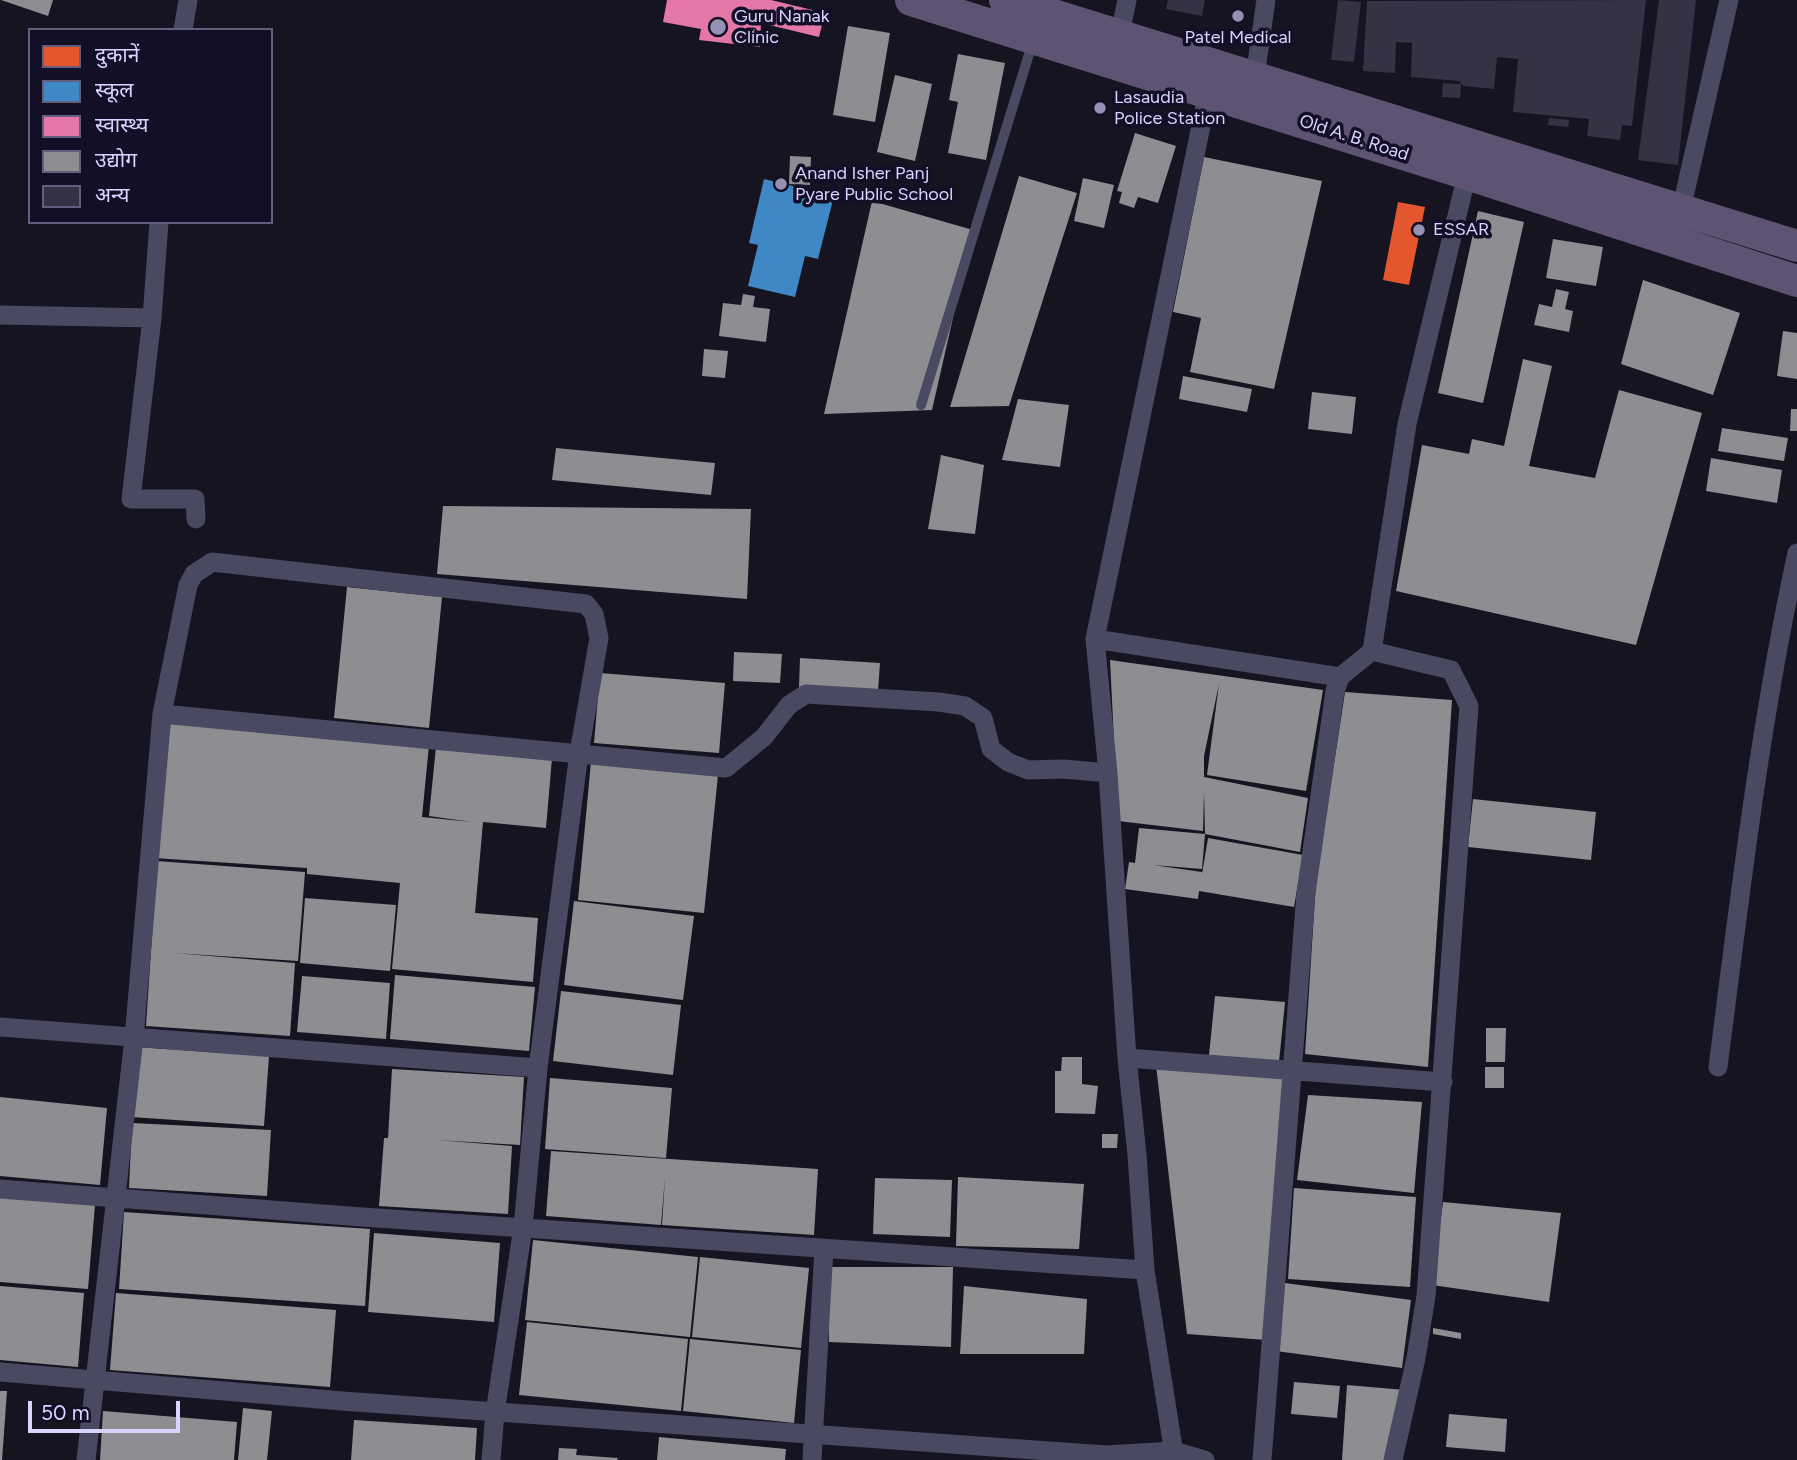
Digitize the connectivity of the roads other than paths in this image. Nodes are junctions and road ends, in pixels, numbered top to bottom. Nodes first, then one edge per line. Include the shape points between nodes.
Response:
1 (188, 0) edge
2 (911, 0) edge
3 (1127, 0) edge
4 (1266, 0) edge
5 (1729, 0) edge
6 (1013, 1) edge
7 (183, 28) edge
8 (1120, 34) junction
9 (1034, 38) junction
10 (1255, 77) junction
11 (1208, 92) junction
12 (1467, 174) junction
13 (1681, 210) junction
14 (159, 224) edge
15 (1797, 246) edge
16 (1797, 281) edge
17 (0, 315) edge
18 (152, 318) junction
19 (921, 405) dead end
20 (196, 519) dead end
21 (1797, 553) edge
22 (1095, 639) junction
23 (1372, 651) junction
24 (1340, 677) junction
25 (162, 715) junction
26 (579, 753) junction
27 (1108, 773) junction
28 (0, 1027) edge
29 (134, 1038) junction
30 (1127, 1058) junction
31 (1718, 1067) dead end
32 (538, 1068) junction
33 (1293, 1072) junction
34 (1443, 1082) junction
35 (0, 1189) edge
36 (116, 1196) junction
37 (523, 1227) junction
38 (824, 1248) junction
39 (1145, 1270) junction
40 (0, 1371) edge
41 (95, 1379) junction
42 (495, 1413) junction
43 (813, 1435) junction
44 (1175, 1456) edge
45 (1106, 1458) edge
46 (86, 1460) edge
47 (491, 1460) edge
48 (812, 1460) edge
49 (1205, 1460) edge
50 (1262, 1460) edge
51 (1393, 1460) edge

1 - 7 street
2 - 9 main road, Old A. B. Road
3 - 8 street
4 - 10 street
5 - 13 street
6 - 8 main road, Old A. B. Road
8 - 10 main road, Old A. B. Road
9 - 11 main road, Old A. B. Road
9 - 19 lane
10 - 13 main road, Old A. B. Road
11 - 12 main road, Old A. B. Road
11 - 22 street
12 - 16 main road, Old A. B. Road
12 - 23 street via 1407,424
13 - 15 main road, Old A. B. Road
14 - 18 street
17 - 18 street
18 - 20 street via 131,499 195,499
21 - 31 street via 1748,835
22 - 24 street
22 - 27 street
23 - 24 street
23 - 34 street via 1451,670 1469,706
24 - 33 street via 1306,893
25 - 26 street
25 - 26 street via 188,585 194,574 212,562 586,604 594,614 599,638
25 - 29 street
26 - 27 street via 726,768 764,737 789,705 806,694 837,695 965,706 983,718 991,749 1008,762 1028,770
26 - 32 street
27 - 30 street
28 - 29 street
29 - 32 street
29 - 36 street
30 - 33 street
30 - 39 street
32 - 37 street
33 - 34 street
33 - 50 street
34 - 51 street via 1426,1296
35 - 36 street
36 - 37 street
36 - 41 street
37 - 38 street
37 - 42 street
38 - 39 street
38 - 43 street
39 - 44 street
40 - 41 street
41 - 42 street
41 - 46 street
42 - 43 street
42 - 47 street
43 - 45 street
43 - 48 street
44 - 45 street
44 - 49 street

